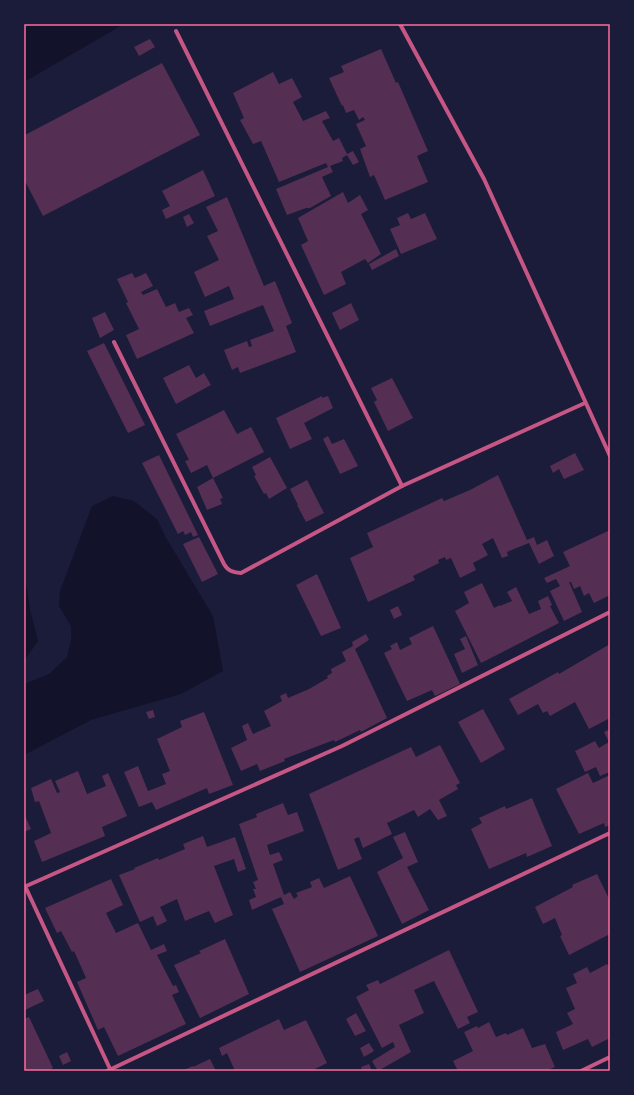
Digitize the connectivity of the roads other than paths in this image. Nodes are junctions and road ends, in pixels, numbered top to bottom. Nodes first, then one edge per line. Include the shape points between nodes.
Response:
1 (400, 24) edge
2 (176, 31) dead end
3 (114, 342) dead end
4 (585, 402) junction
5 (610, 456) edge
6 (402, 486) junction
7 (610, 612) edge
8 (610, 833) edge
9 (25, 887) edge
10 (610, 1057) edge
11 (110, 1071) edge
12 (581, 1071) edge

1 - 4 street via 484,179
2 - 6 street
3 - 6 street via 228,570 240,573
4 - 5 street
4 - 6 street
7 - 9 street via 342,746
8 - 11 street
9 - 11 street
10 - 12 street

